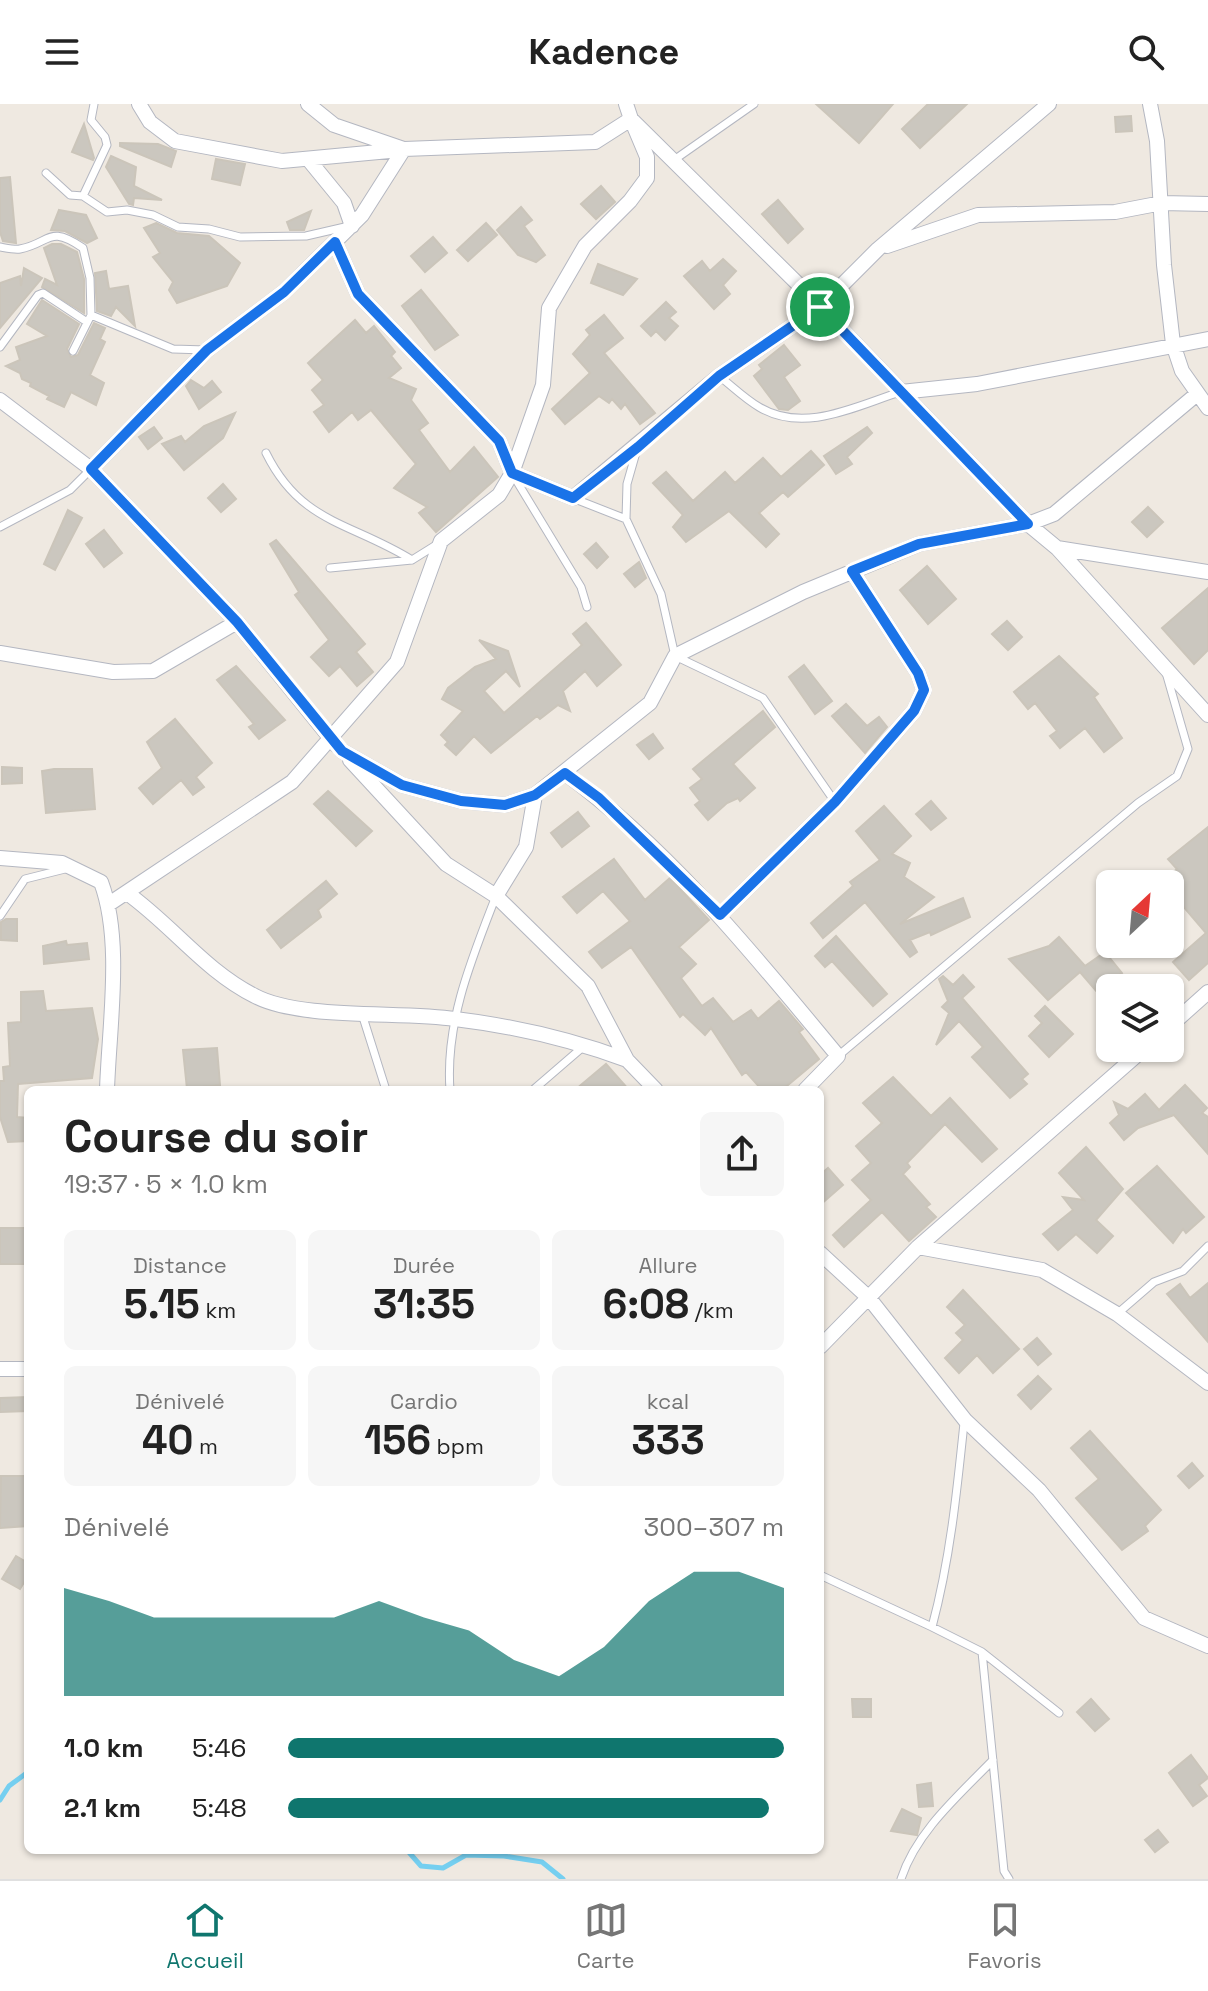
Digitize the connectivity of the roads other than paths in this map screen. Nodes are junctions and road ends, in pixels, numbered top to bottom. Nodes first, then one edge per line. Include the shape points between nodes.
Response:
1 (94, 104) edge
2 (139, 104) edge
3 (308, 104) edge
4 (626, 104) edge
5 (754, 104) edge
6 (1049, 104) edge
7 (1150, 104) edge
8 (631, 119) junction
9 (404, 149) junction
10 (308, 159) junction
11 (674, 160) junction
12 (46, 173) dead end
13 (83, 196) junction
14 (1162, 203) junction
15 (1208, 204) edge
16 (352, 226) junction
17 (335, 242) junction
18 (0, 247) edge
19 (878, 249) junction
20 (820, 307) junction
21 (89, 318) junction
22 (1208, 339) edge
23 (1173, 344) junction
24 (0, 347) edge
25 (207, 350) junction
26 (73, 351) dead end
27 (719, 376) junction
28 (1203, 390) edge
29 (901, 392) junction
30 (0, 400) edge
31 (1208, 408) edge
32 (638, 447) junction
33 (266, 453) dead end
34 (91, 469) junction
35 (512, 473) junction
36 (573, 498) junction
37 (626, 519) junction
38 (1028, 524) junction
39 (0, 527) edge
40 (441, 541) junction
41 (1057, 548) junction
42 (412, 560) junction
43 (330, 568) dead end
44 (852, 571) junction
45 (1208, 572) edge
46 (587, 607) dead end
47 (237, 622) junction
48 (0, 653) edge
49 (675, 656) junction
50 (1165, 667) junction
51 (1208, 715) edge
52 (331, 739) junction
53 (342, 751) junction
54 (565, 773) junction
55 (535, 795) junction
56 (835, 802) junction
57 (0, 858) edge
58 (72, 868) junction
59 (127, 893) junction
60 (496, 896) junction
61 (109, 904) junction
62 (720, 915) junction
63 (0, 916) edge
64 (1208, 993) edge
65 (362, 1014) junction
66 (1184, 1014) edge
67 (454, 1019) junction
68 (586, 1045) junction
69 (838, 1056) junction
70 (627, 1060) junction
71 (1129, 1062) edge
72 (107, 1086) edge
73 (385, 1086) edge
74 (450, 1086) edge
75 (538, 1086) edge
76 (652, 1086) edge
77 (809, 1086) edge
78 (1208, 1246) edge
79 (918, 1247) junction
80 (824, 1257) edge
81 (869, 1298) junction
82 (1117, 1314) junction
83 (824, 1343) edge
84 (0, 1369) edge
85 (24, 1369) edge
86 (1208, 1383) edge
87 (965, 1420) junction
88 (824, 1577) edge
89 (932, 1627) junction
90 (1208, 1646) edge
91 (982, 1652) junction
92 (1059, 1713) dead end
93 (993, 1760) junction
94 (901, 1879) edge
95 (1009, 1879) edge

1 - 13 lane via 91,120 107,145
2 - 10 street via 150,122 175,141 282,161
3 - 9 street via 334,125
4 - 8 street
5 - 11 lane
6 - 19 street
7 - 14 street
8 - 9 street via 595,142
8 - 11 street
8 - 35 street via 647,157 647,178 585,246 549,308 543,385
9 - 10 street
9 - 16 street
10 - 16 street via 344,203
11 - 20 street
12 - 13 lane via 70,195
13 - 16 lane via 107,212 127,210 178,227 240,237 306,236
14 - 15 street
14 - 19 street via 1115,212 978,215
14 - 23 street
16 - 17 street
17 - 25 street via 284,292
17 - 35 street via 358,294 499,441
18 - 21 lane via 21,249 40,239 66,237 83,248 90,278
19 - 20 street
20 - 27 street
20 - 29 street
21 - 24 lane via 43,293
21 - 25 lane via 173,349
21 - 26 lane
22 - 23 street
23 - 28 street via 1182,371
23 - 29 street via 977,384
25 - 34 street
27 - 29 lane via 775,415 804,419
27 - 32 street
28 - 31 street
28 - 38 street via 1054,514
29 - 38 street
30 - 34 street
32 - 36 street
32 - 37 lane via 627,484
33 - 42 lane via 287,490 307,508
34 - 39 lane via 70,490
34 - 47 street
35 - 36 street
35 - 40 street via 499,495
35 - 46 lane via 581,587
36 - 37 lane
37 - 49 lane via 661,594
38 - 41 street
38 - 44 street via 919,544
40 - 42 lane
40 - 52 street via 397,662
41 - 45 street
41 - 50 street
42 - 43 lane
44 - 49 street
44 - 56 street via 924,690 914,711
47 - 48 street via 153,671 113,672
47 - 52 street
49 - 54 street via 650,703
49 - 56 lane via 763,698
50 - 51 street
50 - 69 lane via 1188,749 1177,776 1138,803
52 - 53 street
52 - 59 street via 292,782
53 - 55 street via 402,785 461,801 505,805
53 - 60 street via 446,864
54 - 55 street
54 - 62 street via 599,798
55 - 60 street via 526,847
56 - 62 street
57 - 58 street
58 - 61 street via 101,882
58 - 63 lane via 25,879
59 - 61 street
59 - 65 street via 164,919 215,972 258,998
60 - 67 lane
60 - 70 street via 588,986
61 - 72 street
62 - 69 street
64 - 66 street
65 - 67 street
65 - 73 lane
67 - 68 street
67 - 74 lane
68 - 70 street
68 - 75 lane
69 - 77 street
70 - 76 street
71 - 79 street
78 - 82 lane via 1183,1271 1154,1282
79 - 81 street
79 - 82 street via 1042,1270
80 - 81 street
81 - 83 street
81 - 87 street
82 - 86 street
84 - 85 street
87 - 89 lane
87 - 90 street via 1039,1490 1144,1618
88 - 89 lane
89 - 91 lane
91 - 92 lane
91 - 93 lane
93 - 94 lane via 943,1811
93 - 95 lane

